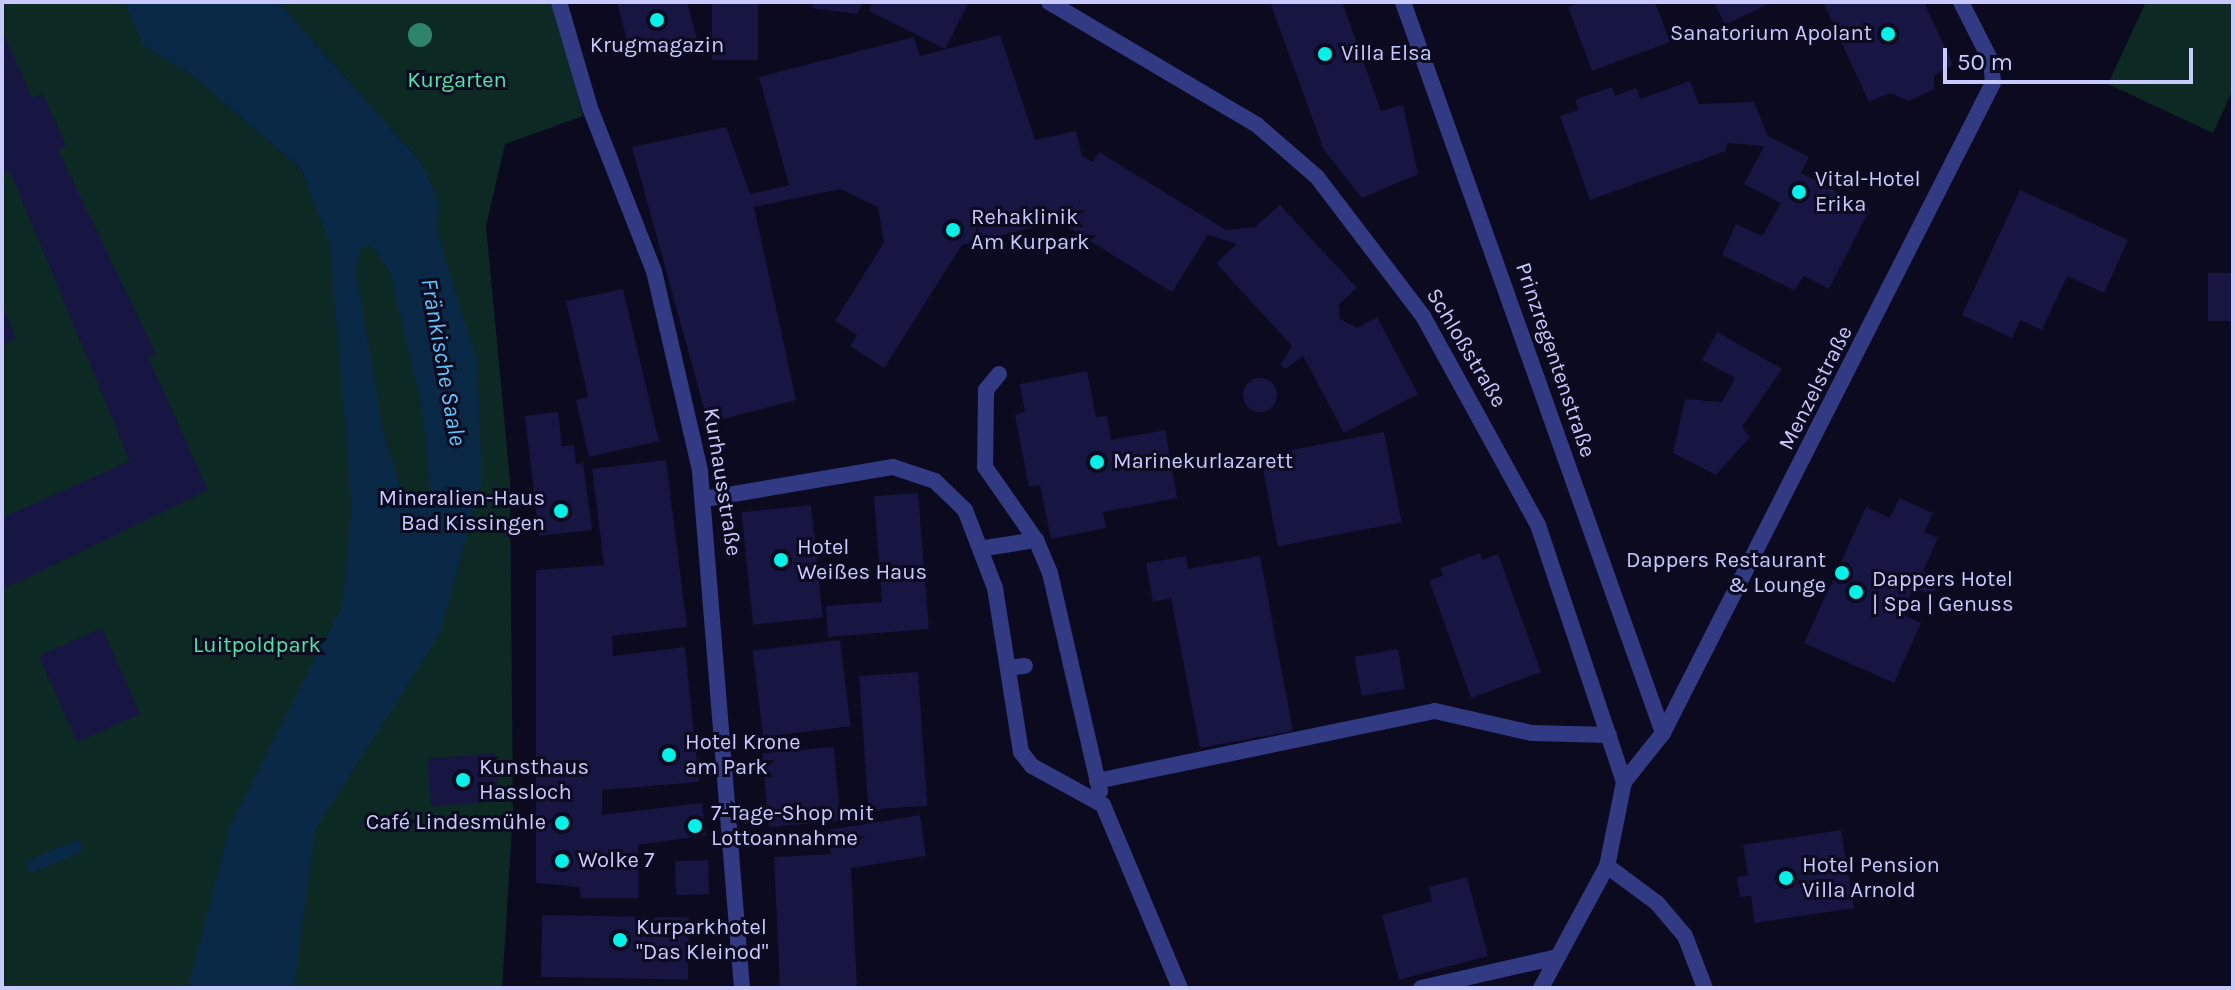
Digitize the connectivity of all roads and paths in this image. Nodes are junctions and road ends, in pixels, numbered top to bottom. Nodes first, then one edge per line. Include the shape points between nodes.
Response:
1 (559, 2) edge
2 (1049, 2) edge
3 (1403, 2) edge
4 (1961, 2) edge
5 (999, 374) dead end
6 (704, 499) junction
7 (1036, 540) junction
8 (985, 548) junction
9 (1663, 733) junction
10 (1609, 735) junction
11 (1097, 781) junction
12 (1624, 782) junction
13 (1103, 805) junction
14 (1607, 866) junction
15 (1557, 957) junction
16 (742, 988) edge
17 (1180, 988) edge
18 (1421, 988) edge
19 (1541, 988) edge
20 (1705, 988) edge

1 - 6 street, Kurhausstraße via 590,108 654,271
2 - 10 street, Schloßstraße via 1257,125 1317,177 1376,246 1431,328 1538,525
3 - 9 street, Prinzregentenstraße
4 - 9 street, Menzelstraße via 1991,61 1993,83
5 - 7 street via 986,390 985,467
6 - 8 street via 893,467 935,481 965,510
6 - 16 street, Kurhausstraße
7 - 8 street
7 - 11 street
8 - 13 street via 1016,667 1021,752 1032,766
9 - 12 street, Menzelstraße
10 - 11 street via 1532,733 1435,711
10 - 12 street, Schloßstraße
11 - 13 street
12 - 14 street, Schloßstraße
13 - 17 street
14 - 15 street, Schloßstraße
14 - 20 street via 1657,903 1685,936
15 - 18 street
15 - 19 street, Schloßstraße

